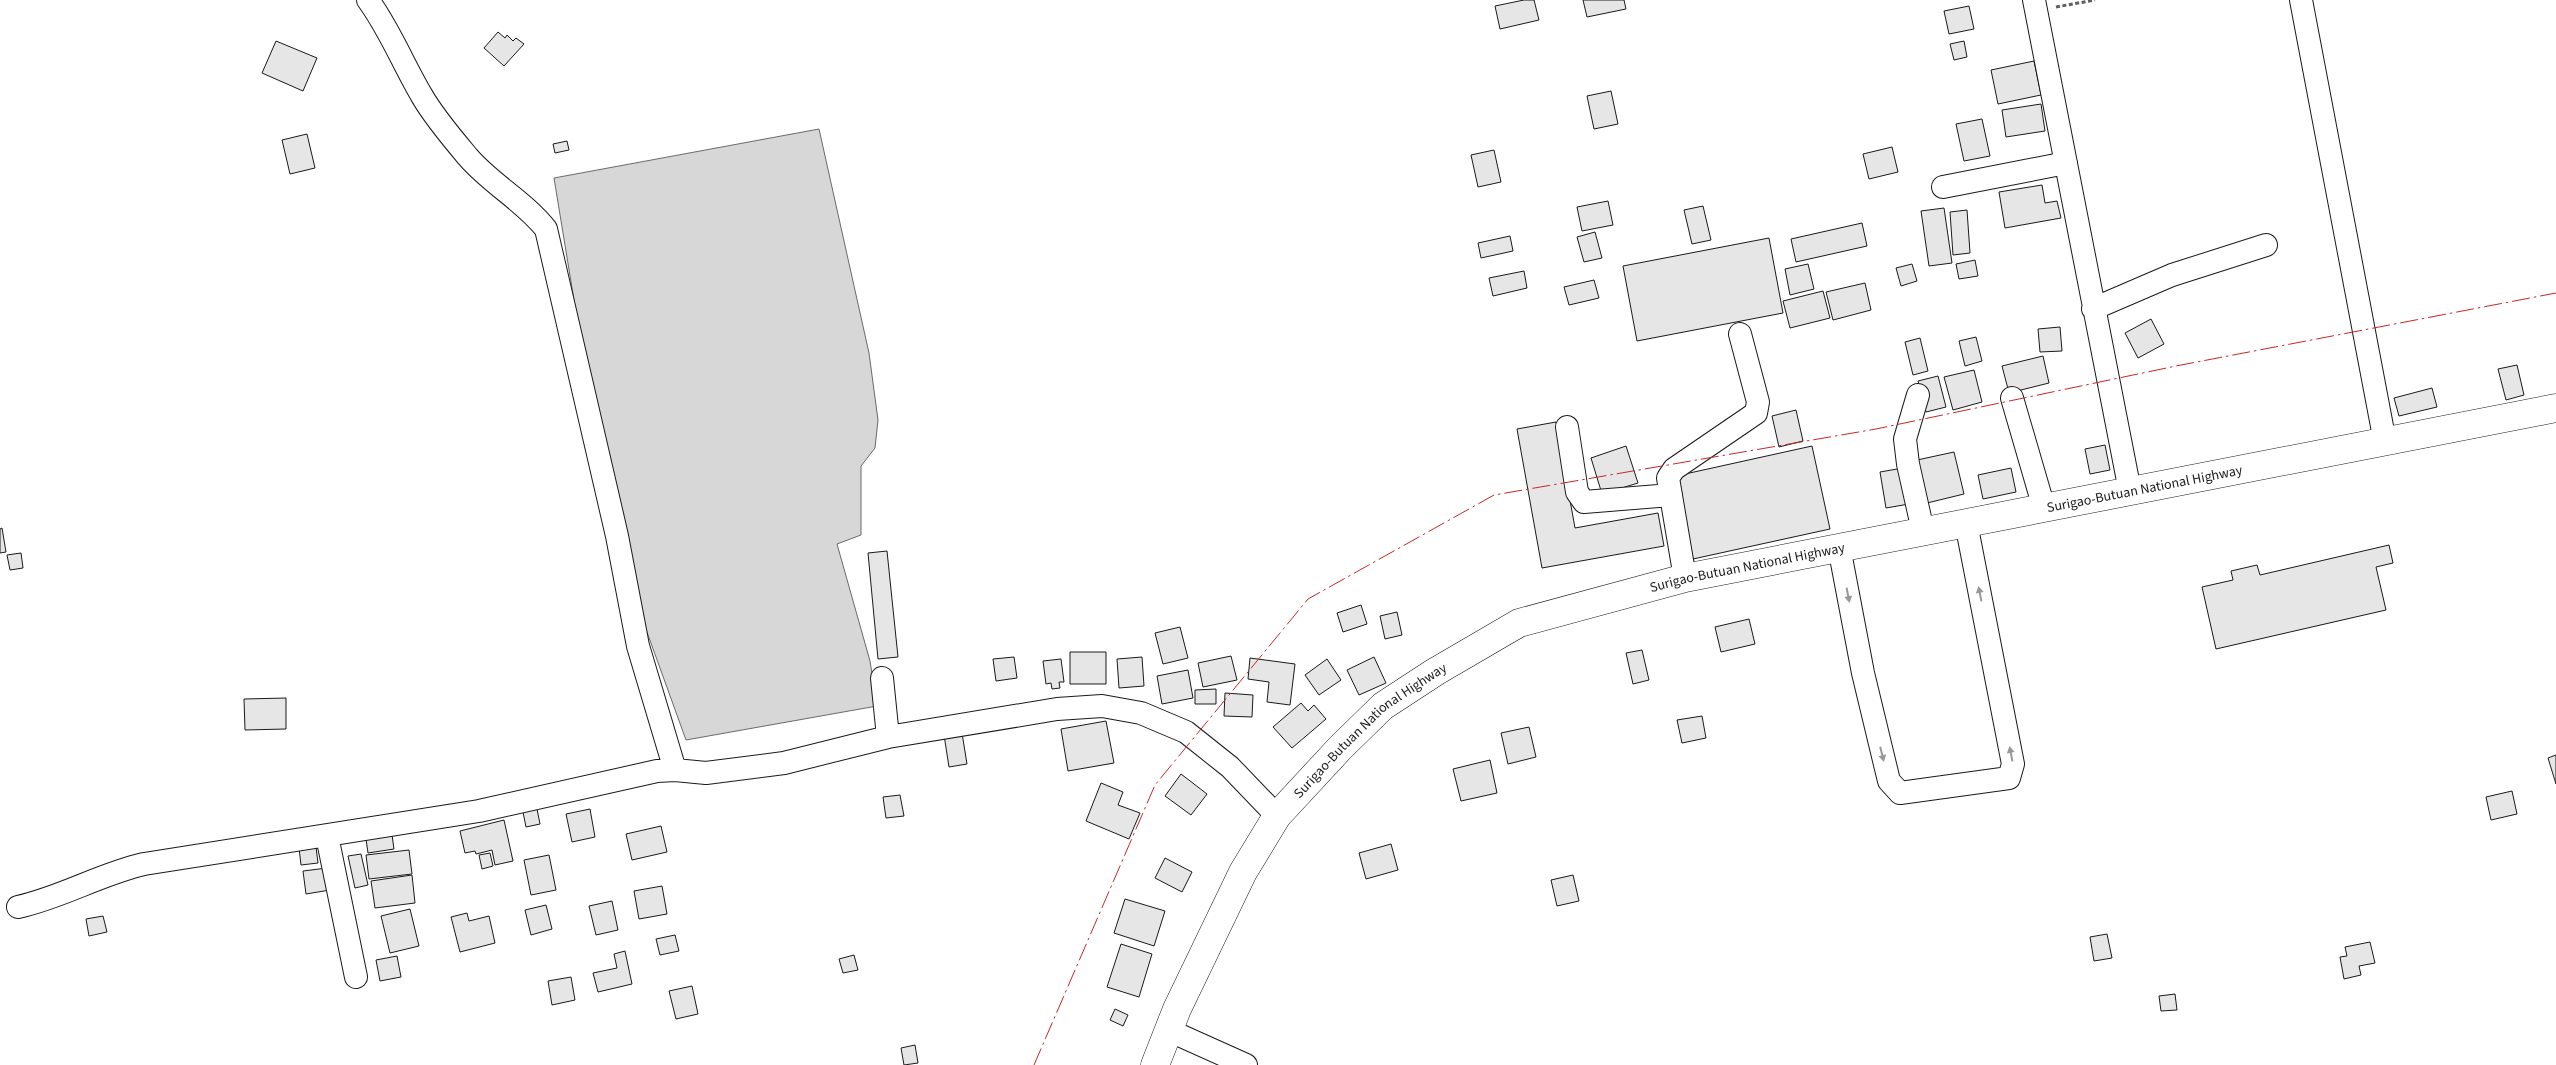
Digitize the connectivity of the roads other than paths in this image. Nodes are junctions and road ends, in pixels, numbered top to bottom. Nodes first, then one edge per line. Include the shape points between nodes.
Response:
1 (368, 0) edge
2 (2301, 0) edge
3 (2036, 5) edge
4 (2066, 163) junction
5 (1943, 186) dead end
6 (2266, 245) dead end
7 (2093, 309) junction
8 (1740, 334) dead end
9 (1918, 395) dead end
10 (2012, 398) dead end
11 (2556, 408) edge
12 (1567, 427) dead end
13 (2385, 442) junction
14 (2130, 491) junction
15 (1671, 495) junction
16 (2044, 508) junction
17 (1966, 523) junction
18 (1923, 530) junction
19 (1840, 547) junction
20 (1685, 578) junction
21 (882, 678) dead end
22 (888, 737) junction
23 (675, 770) junction
24 (1277, 816) junction
25 (327, 836) junction
26 (18, 907) dead end
27 (356, 978) dead end
28 (1168, 1030) junction
29 (1155, 1065) edge
30 (1246, 1065) edge

1 - 23 street via 386,24 422,97 468,158 532,211 546,229 617,536 638,646
2 - 13 street
3 - 4 street
4 - 5 street
4 - 7 street
6 - 7 street via 2172,274
7 - 14 street
8 - 15 street via 1758,402 1756,413 1674,469 1668,478
9 - 18 street via 1905,439
10 - 16 street
11 - 13 highway, Surigao-Butuan National Highway
12 - 15 street via 1577,492 1584,502
13 - 14 highway, Surigao-Butuan National Highway
14 - 16 highway, Surigao-Butuan National Highway
15 - 20 street
16 - 17 highway, Surigao-Butuan National Highway
17 - 18 highway, Surigao-Butuan National Highway
19 -> 17 street via 1863,673 1889,781 1900,793 2009,778 2013,764
18 - 19 highway, Surigao-Butuan National Highway
19 - 20 highway, Surigao-Butuan National Highway
20 - 24 highway, Surigao-Butuan National Highway via 1519,623 1435,672 1383,706
21 - 22 street
22 - 23 street via 784,763 706,773
22 - 24 street via 1057,709 1102,706 1141,713 1186,732 1230,767
23 - 25 street via 657,771 479,811
24 - 28 highway, Surigao-Butuan National Highway via 1243,872
25 - 26 street via 144,864 118,870 44,901
25 - 27 street
28 - 29 highway, Surigao-Butuan National Highway
28 - 30 street

